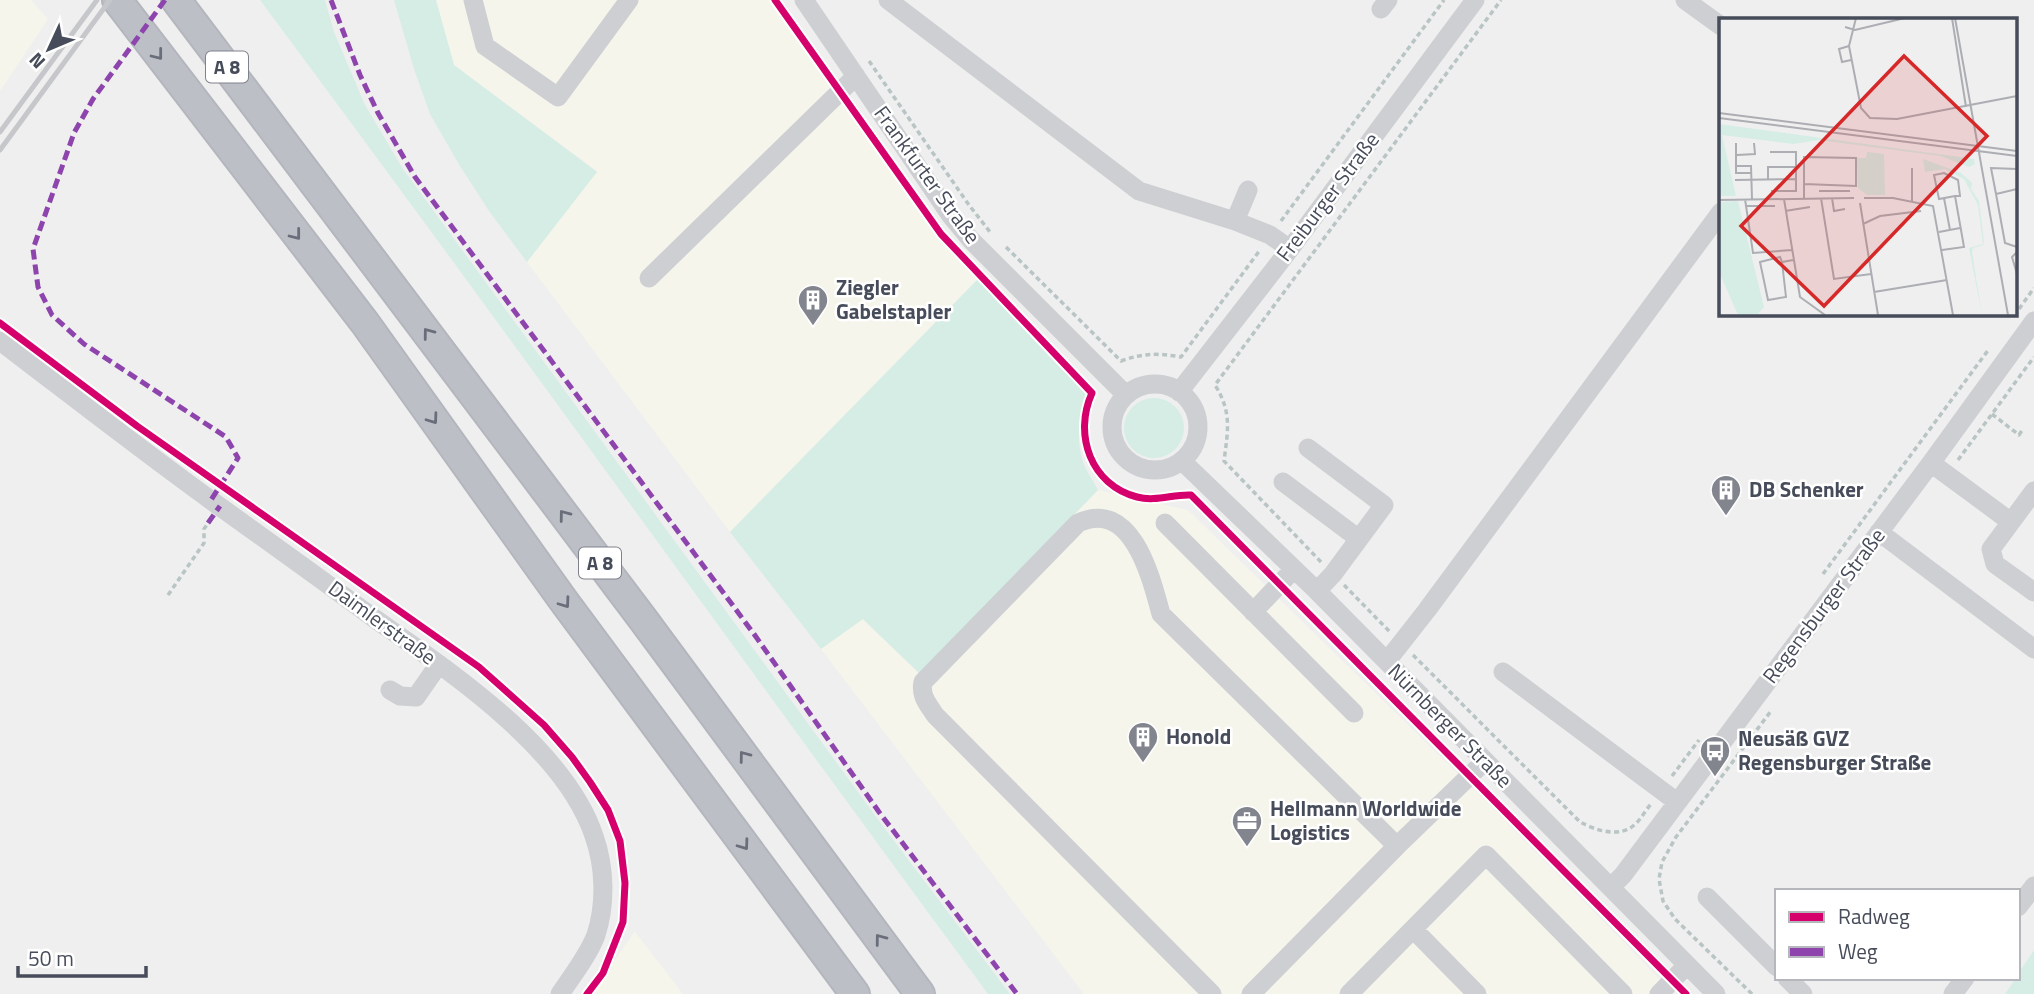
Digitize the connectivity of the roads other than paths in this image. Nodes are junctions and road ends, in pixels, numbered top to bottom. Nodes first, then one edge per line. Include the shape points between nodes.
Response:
1 (117, 0) edge
2 (176, 0) edge
3 (473, 0) edge
4 (629, 0) edge
5 (804, 0) edge
6 (888, 0) edge
7 (1475, 0) edge
8 (1685, 0) edge
9 (1719, 25) edge
10 (856, 76) junction
11 (1248, 190) dead end
12 (1719, 215) edge
13 (1235, 222) junction
14 (1290, 248) junction
15 (649, 278) dead end
16 (2026, 316) edge
17 (0, 341) edge
18 (1179, 392) junction
19 (1126, 395) junction
20 (1307, 448) dead end
21 (1182, 461) junction
22 (1931, 463) junction
23 (1283, 482) dead end
24 (2034, 491) edge
25 (2011, 522) junction
26 (1165, 523) dead end
27 (1879, 532) junction
28 (1359, 539) junction
29 (1294, 569) junction
30 (1317, 591) junction
31 (2034, 592) edge
32 (1253, 612) junction
33 (2034, 649) edge
34 (1387, 662) junction
35 (439, 664) junction
36 (1503, 672) dead end
37 (390, 690) dead end
38 (1354, 713) dead end
39 (1485, 761) junction
40 (1670, 796) junction
41 (1397, 846) junction
42 (2034, 886) edge
43 (1611, 887) junction
44 (1707, 897) dead end
45 (2020, 904) edge
46 (1413, 929) junction
47 (1687, 965) junction
48 (1775, 965) edge
49 (1789, 980) edge
50 (560, 994) edge
51 (855, 994) edge
52 (920, 994) edge
53 (1212, 994) edge
54 (1251, 994) edge
55 (1349, 994) edge
56 (1476, 994) edge
57 (1623, 994) edge
58 (1659, 994) edge
59 (1716, 994) edge
60 (1803, 994) edge

1 -> 51 highway, A 8 via 365,323
52 -> 2 highway, A 8
3 - 4 street via 485,46 558,97
5 - 10 street, Frankfurter Straße
6 - 13 street via 1139,191
7 - 14 street, Freiburger Straße
8 - 9 street
10 - 15 street
10 - 19 street, Frankfurter Straße via 971,240
11 - 13 street
12 - 34 street
13 - 14 street
14 - 18 street, Freiburger Straße
16 - 22 street, Regensburger Straße
17 - 35 street, Daimlerstraße
18 - 19 street via 1148,384
18 - 21 street via 1198,421 1192,449
19 - 21 street via 1112,421 1118,449 1128,461 1155,471
20 - 28 street via 1384,505
21 - 29 street, Nürnberger Straße
22 - 25 street
22 - 27 street, Regensburger Straße
23 - 28 street
24 - 25 street
25 - 31 street via 1991,550 1995,564
26 - 32 street
27 - 33 street
27 - 40 street, Regensburger Straße
28 - 30 street
29 - 30 street, Nürnberger Straße
29 - 32 street
30 - 34 street, Nürnberger Straße
32 - 38 street
34 - 39 street, Nürnberger Straße
35 - 37 street via 416,697
35 - 50 street, Daimlerstraße via 549,761 594,833 603,875 600,917 591,945
36 - 40 street
39 - 41 street
39 - 43 street, Nürnberger Straße
40 - 43 street, Regensburger Straße via 1623,875
41 - 53 street via 1161,614 1137,544 1101,517 1078,523 923,682 921,690 935,715
41 - 54 street
42 - 45 street
43 - 47 street, Nürnberger Straße
44 - 48 street
46 - 55 street
46 - 56 street
46 - 57 street via 1486,855
47 - 58 street
47 - 59 street, Nürnberger Straße
49 - 60 street

